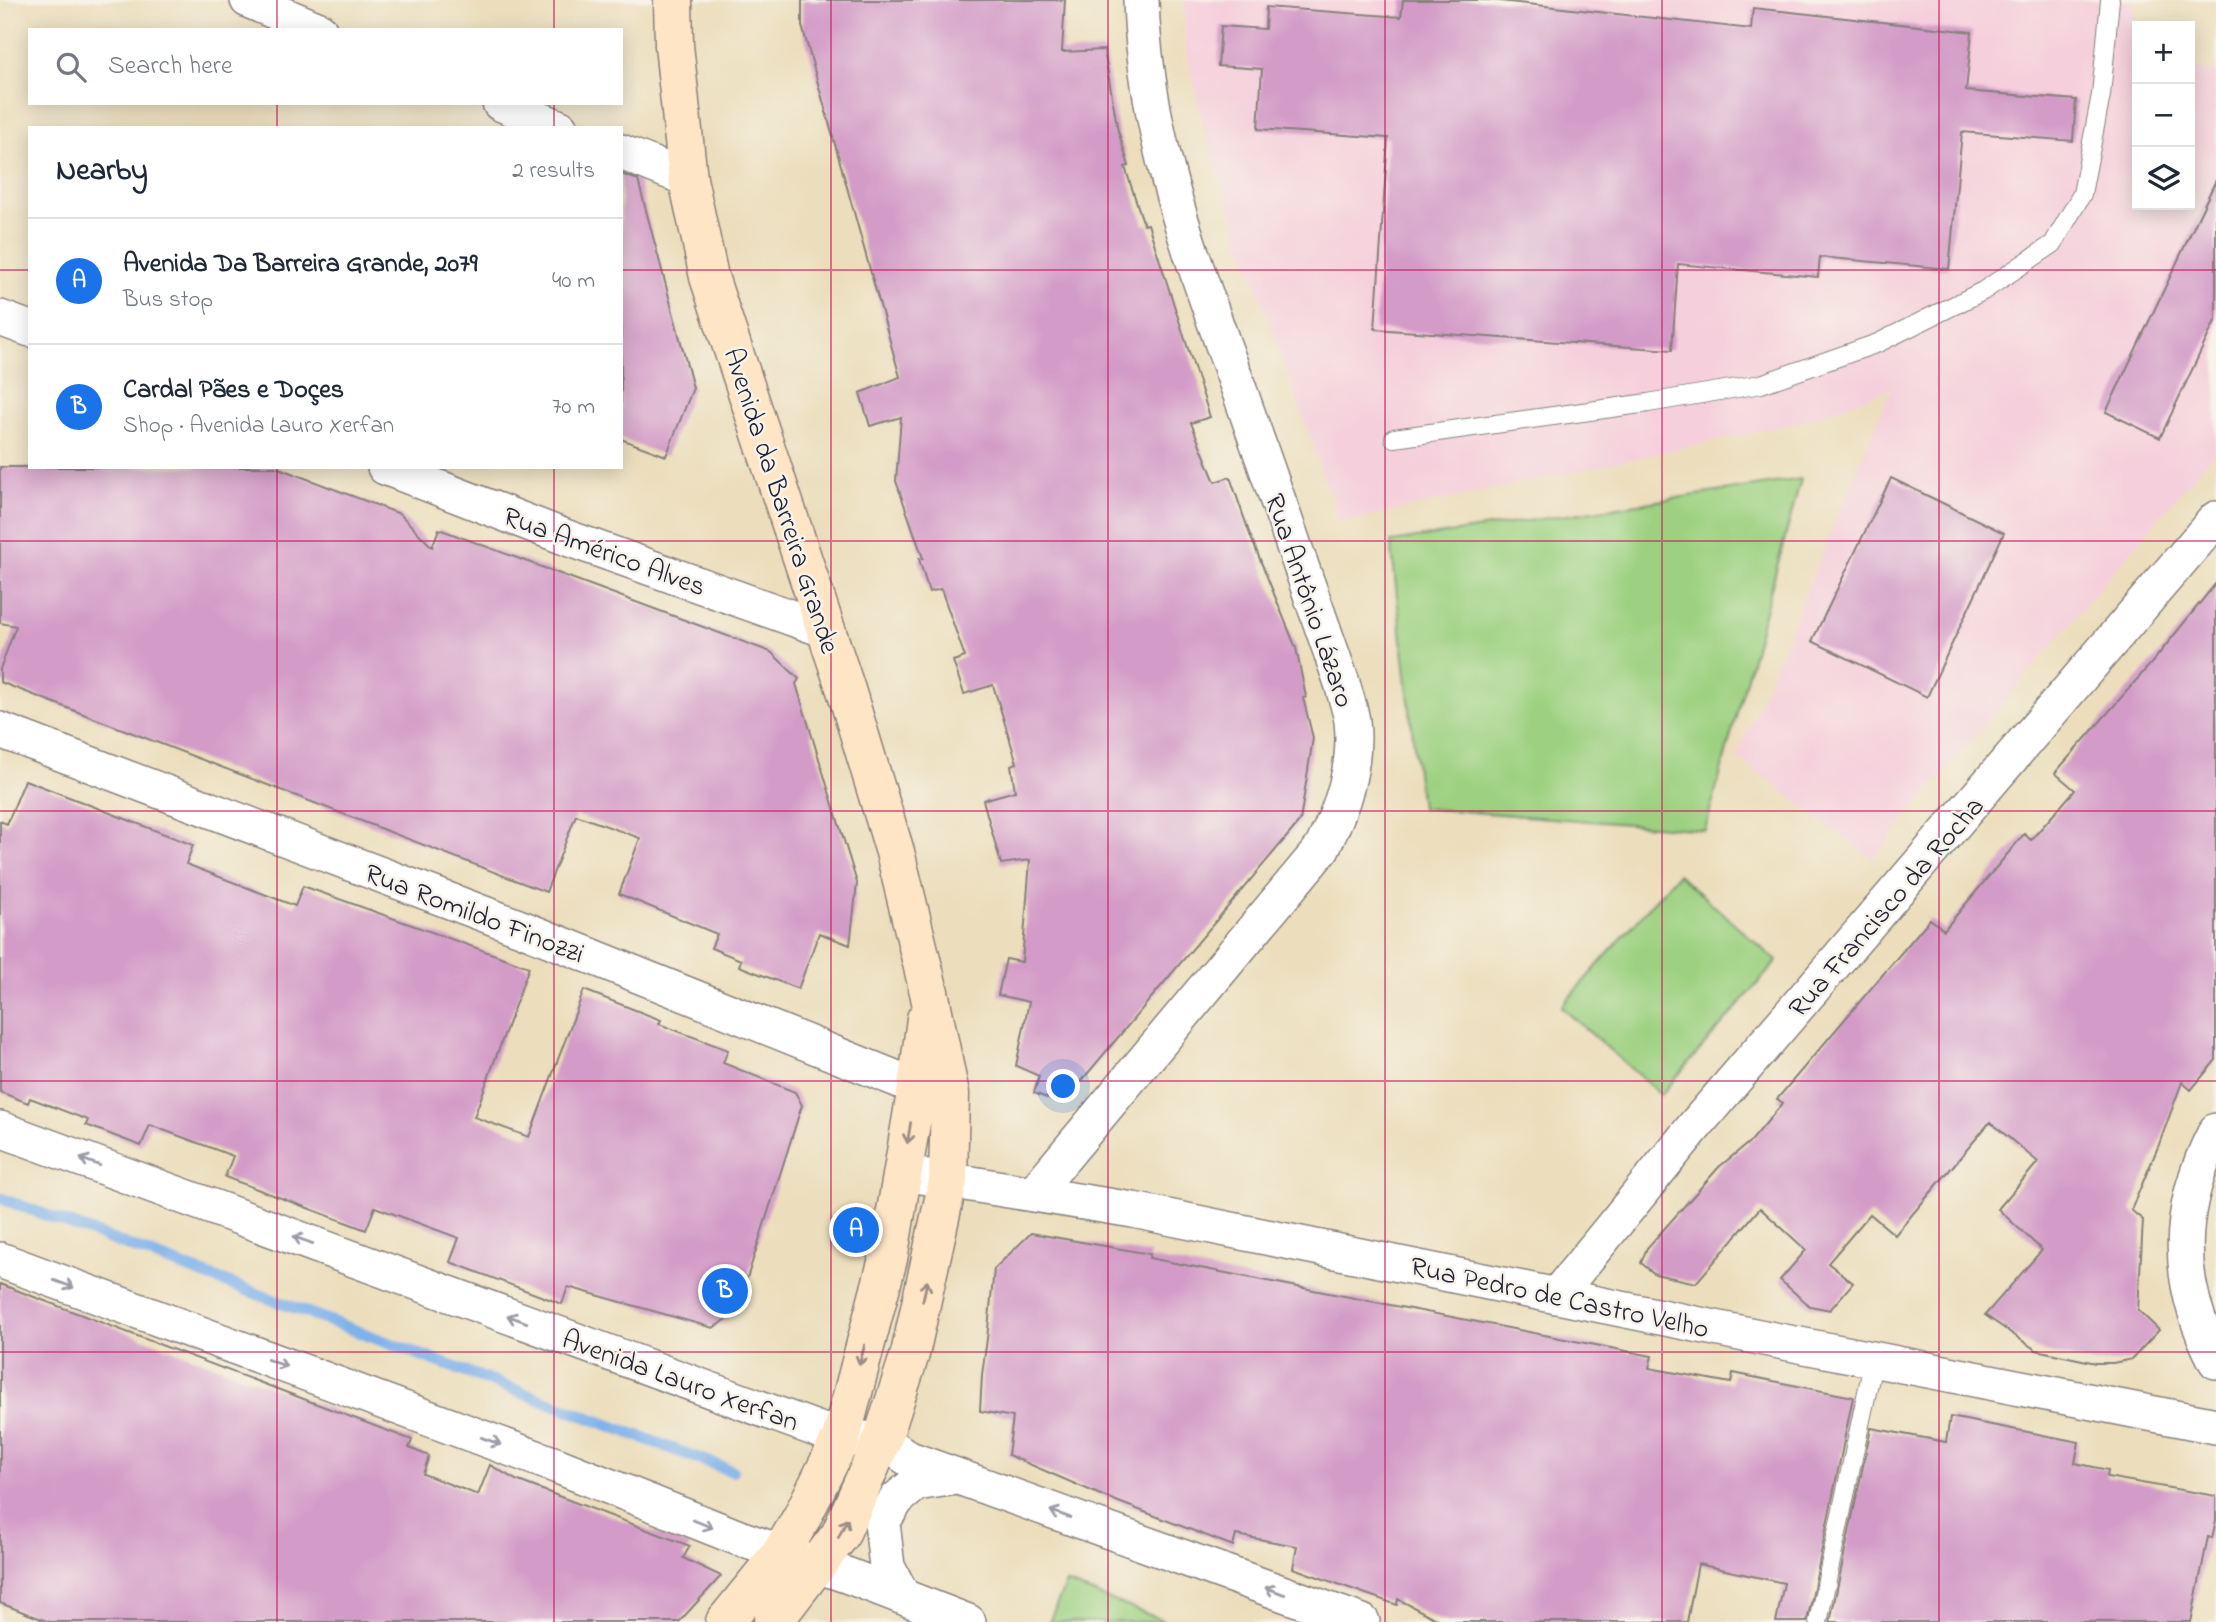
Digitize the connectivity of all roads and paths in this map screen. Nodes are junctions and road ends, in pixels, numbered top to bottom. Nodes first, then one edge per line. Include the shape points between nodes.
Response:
1 (248, 0) edge
2 (673, 0) edge
3 (1141, 0) edge
4 (2110, 0) edge
5 (314, 28) edge
6 (505, 105) edge
7 (555, 126) edge
8 (623, 153) edge
9 (688, 179) junction
10 (0, 318) edge
11 (28, 329) edge
12 (1394, 438) dead end
13 (389, 469) edge
14 (2216, 519) edge
15 (826, 630) junction
16 (0, 730) edge
17 (933, 1090) junction
18 (0, 1129) edge
19 (2216, 1130) edge
20 (903, 1173) junction
21 (948, 1181) junction
22 (1033, 1194) junction
23 (0, 1260) edge
24 (1556, 1296) junction
25 (1874, 1359) junction
26 (2216, 1361) edge
27 (2216, 1426) edge
28 (841, 1438) junction
29 (882, 1440) junction
30 (957, 1477) junction
31 (781, 1553) junction
32 (819, 1565) junction
33 (902, 1595) junction
34 (725, 1622) edge
35 (773, 1622) edge
36 (968, 1622) edge
37 (1362, 1622) edge
38 (1818, 1622) edge

1 - 5 street
2 - 9 main road, Avenida da Barreira Grande
3 - 22 street, Rua Antônio Lázaro via 1151,107 1180,224 1342,683 1352,720 1352,762 1340,811 1322,848
4 - 12 lane via 2101,95 2082,194 2053,244 1983,291 1878,343 1762,384
6 - 7 street
8 - 9 street
9 - 15 main road, Avenida da Barreira Grande via 709,277
10 - 11 street
13 - 15 street, Rua Américo Alves
14 - 24 street, Rua Francisco da Rocha via 1693,1128
15 - 17 main road, Avenida da Barreira Grande via 895,852 929,992
16 - 17 street, Rua Romildo Finozzi
17 -> 20 main road, Avenida da Barreira Grande
17 - 21 main road, Avenida da Barreira Grande
28 -> 18 street, Avenida Lauro Xerfan
19 - 26 street via 2186,1217 2185,1265 2201,1333
20 - 21 street, Rua Pedro de Castro Velho
20 -> 28 main road, Avenida da Barreira Grande via 888,1259
21 - 22 street, Rua Pedro de Castro Velho
29 -> 21 main road, Avenida da Barreira Grande via 910,1354
22 - 24 street, Rua Pedro de Castro Velho
23 -> 31 street
24 - 25 street, Rua Pedro de Castro Velho
25 - 27 street, Rua Pedro de Castro Velho
25 - 38 lane
28 - 29 street, Avenida Lauro Xerfan
28 - 31 main road, Avenida da Barreira Grande
29 - 30 street via 909,1460
32 -> 29 main road, Avenida da Barreira Grande via 840,1535
30 - 33 street via 916,1483 897,1499 882,1522 887,1567
37 -> 30 street
31 - 32 street
31 - 34 main road, Avenida da Barreira Grande
32 - 33 street
32 - 35 main road, Avenida da Barreira Grande
33 - 36 street

